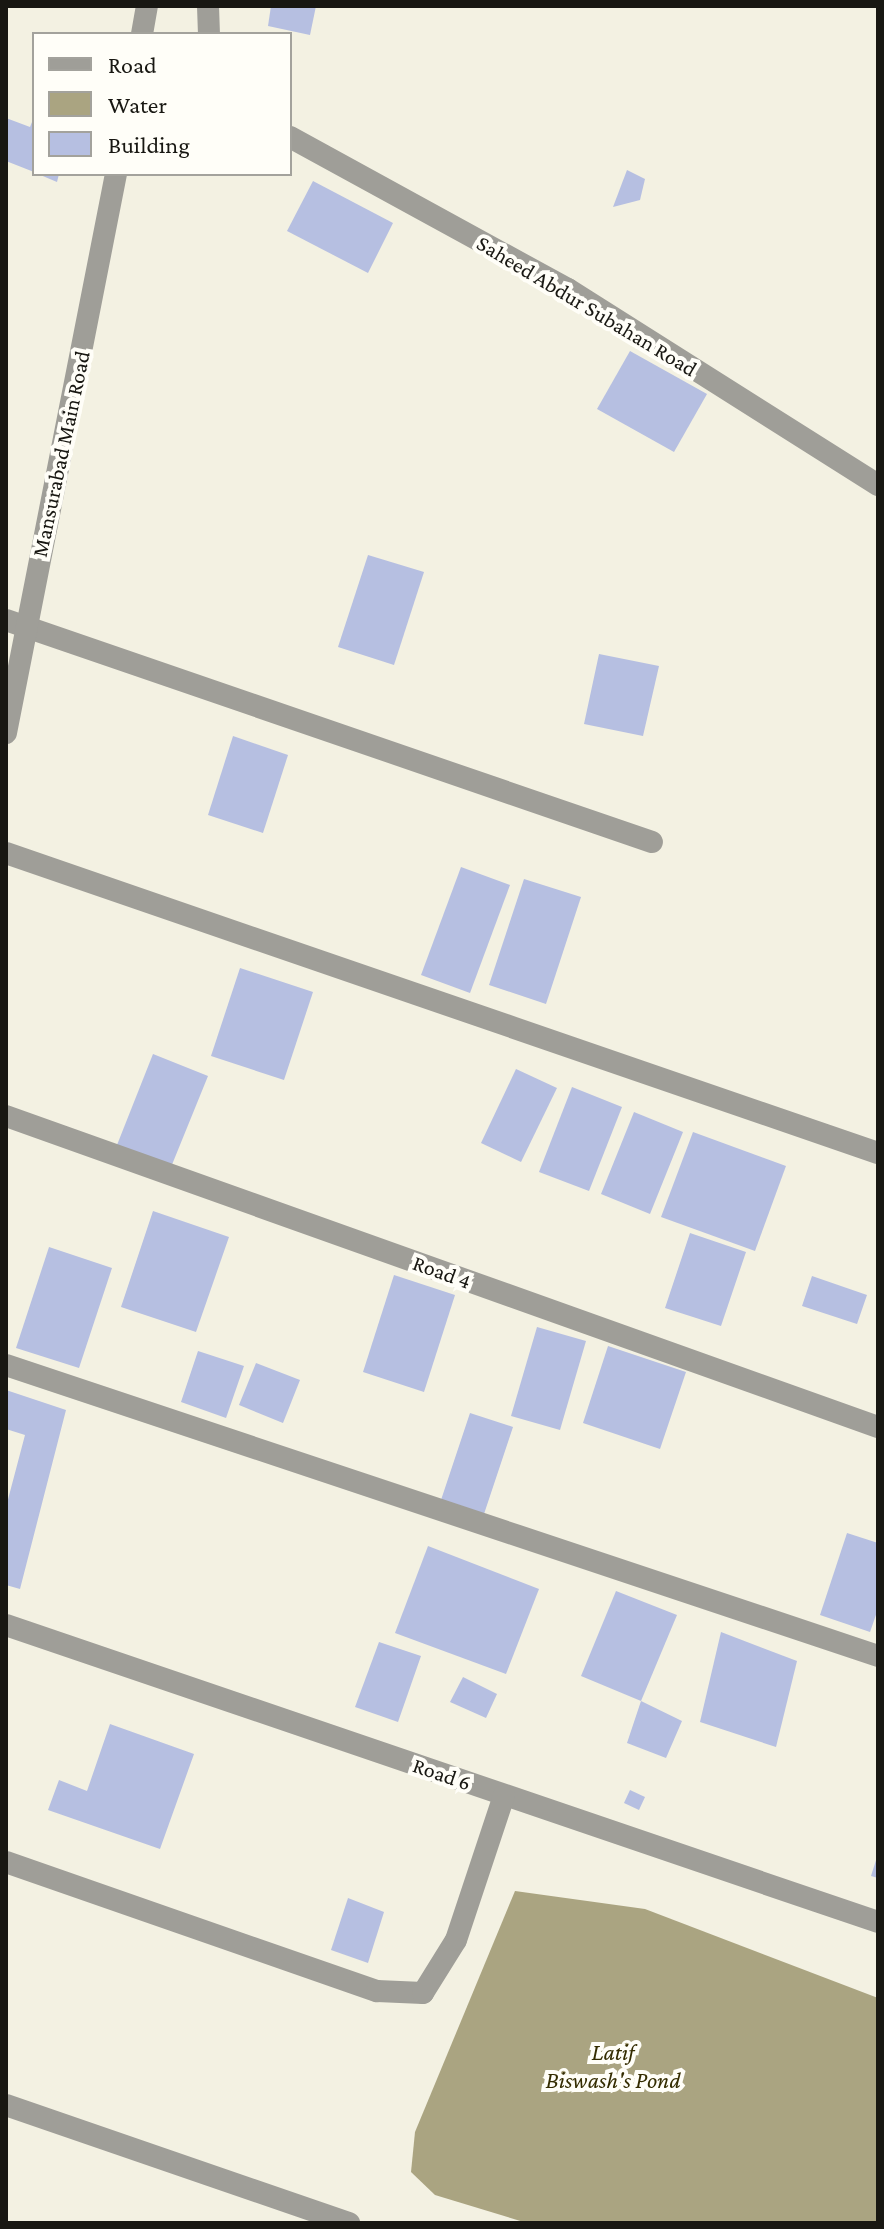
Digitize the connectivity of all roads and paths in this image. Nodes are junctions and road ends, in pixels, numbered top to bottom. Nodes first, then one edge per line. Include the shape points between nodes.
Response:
1 (147, 6) edge
2 (208, 6) edge
3 (142, 32) edge
4 (209, 32) edge
5 (292, 138) edge
6 (116, 176) edge
7 (878, 485) edge
8 (15, 623) edge
9 (6, 733) edge
10 (652, 842) dead end
11 (6, 853) edge
12 (6, 1116) edge
13 (878, 1153) edge
14 (6, 1365) edge
15 (878, 1427) edge
16 (6, 1625) edge
17 (878, 1656) edge
18 (504, 1796) junction
19 (6, 1862) edge
20 (878, 1922) edge
21 (6, 2105) edge
22 (349, 2223) edge

1 - 3 street
2 - 4 street
5 - 7 street, Saheed Abdur Subahan Road via 568,289
6 - 8 street, Mansurabad Main Road via 60,471
8 - 9 street, Mansurabad Main Road
8 - 10 street
11 - 13 street
12 - 15 street, Road 4
14 - 17 street
16 - 18 street, Road 6
18 - 19 street via 456,1940 423,1993 377,1991
18 - 20 street, Road 6
21 - 22 street

